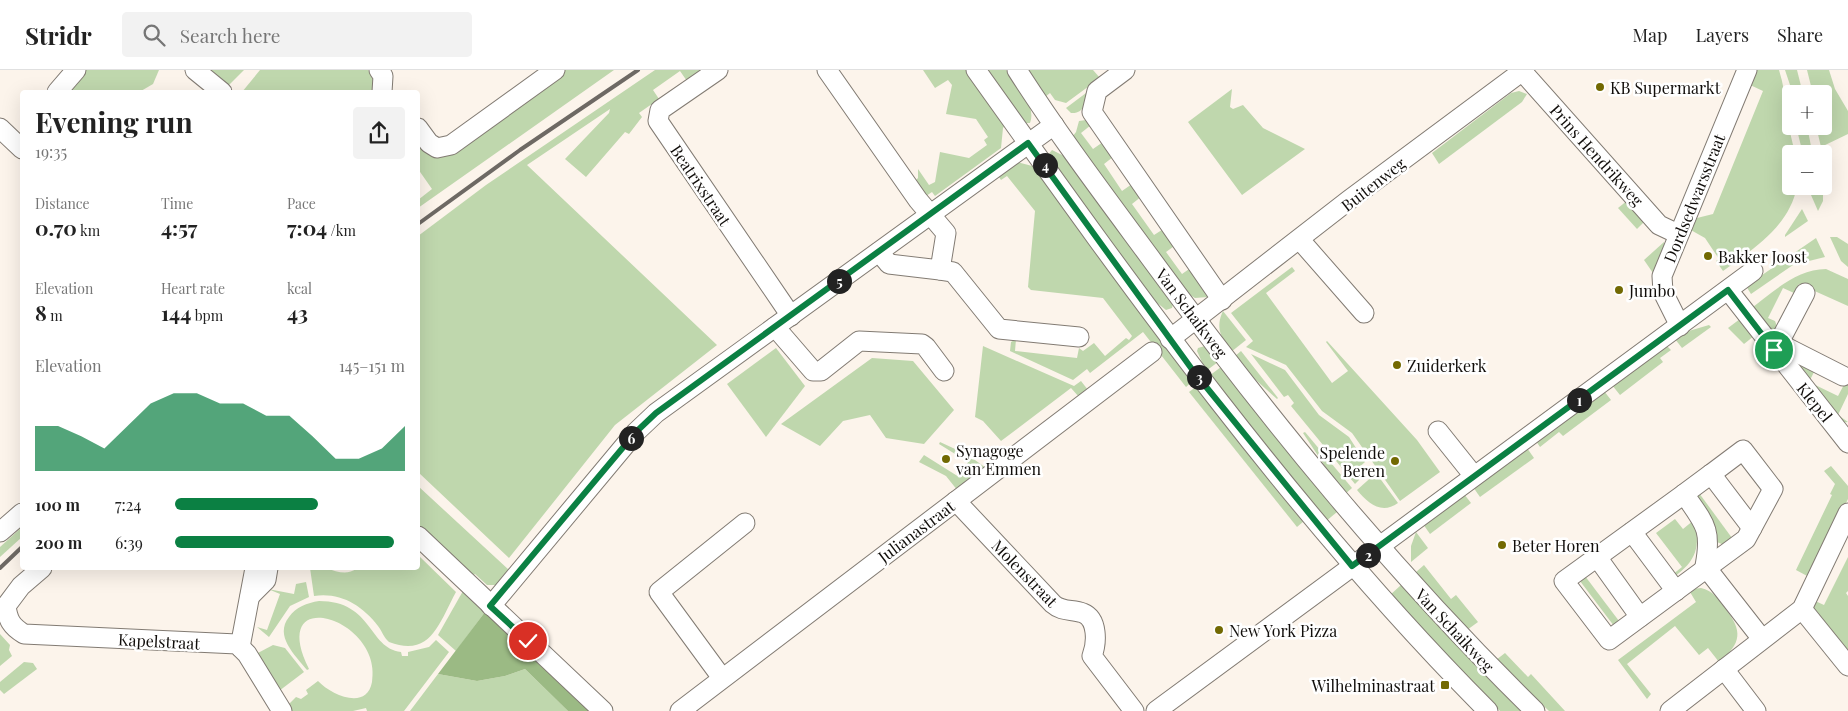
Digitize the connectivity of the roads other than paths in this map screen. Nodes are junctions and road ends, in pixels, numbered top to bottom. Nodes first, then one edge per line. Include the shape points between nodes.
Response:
1 (76, 70) edge
2 (195, 70) edge
3 (555, 70) edge
4 (718, 70) edge
5 (827, 70) edge
6 (976, 70) edge
7 (1017, 70) edge
8 (1125, 70) edge
9 (1523, 70) edge
10 (1747, 70) edge
11 (58, 90) edge
12 (220, 90) edge
13 (1054, 124) junction
14 (0, 128) edge
15 (420, 131) edge
16 (20, 140) edge
17 (1028, 143) junction
18 (930, 213) junction
19 (1678, 234) junction
20 (1300, 240) junction
21 (879, 252) junction
22 (940, 270) junction
23 (1753, 271) dead end
24 (1728, 290) junction
25 (1804, 293) dead end
26 (1222, 300) junction
27 (1364, 313) dead end
28 (791, 316) junction
29 (1196, 319) junction
30 (1680, 326) junction
31 (775, 327) junction
32 (1079, 337) dead end
33 (1170, 339) junction
34 (1776, 347) junction
35 (1152, 352) dead end
36 (944, 371) dead end
37 (1843, 376) dead end
38 (1438, 431) dead end
39 (1848, 442) edge
40 (1711, 474) junction
41 (1474, 476) junction
42 (1684, 494) junction
43 (956, 501) junction
44 (20, 515) edge
45 (1847, 520) edge
46 (745, 523) dead end
47 (1752, 528) junction
48 (0, 532) edge
49 (1632, 532) junction
50 (420, 538) edge
51 (1378, 548) junction
52 (1597, 558) junction
53 (1352, 566) junction
54 (1706, 569) junction
55 (40, 570) edge
56 (255, 570) edge
57 (268, 570) edge
58 (1676, 591) junction
59 (250, 596) junction
60 (490, 606) junction
61 (1802, 609) junction
62 (1640, 617) junction
63 (4, 620) edge
64 (1762, 639) junction
65 (240, 647) junction
66 (1848, 666) edge
67 (1724, 669) junction
68 (722, 678) junction
69 (282, 711) edge
70 (603, 711) edge
71 (680, 711) edge
72 (1134, 711) edge
73 (1156, 711) edge
74 (1488, 711) edge
75 (1534, 711) edge
76 (1670, 711) edge
77 (1756, 711) edge

1 - 11 street
2 - 12 street
3 - 15 street via 451,145 437,148
4 - 28 street, Beatrixstraat via 660,110 658,121
5 - 18 street
6 - 17 street, Van Schaikweg
7 - 13 street, Van Schaikweg
8 - 26 street via 1096,91 1092,112
9 - 19 street, Prins Hendrikweg via 1659,225
9 - 20 street, Buitenweg
10 - 19 street, Dordsedwarsstraat
13 - 17 street
13 - 29 street, Van Schaikweg
14 - 16 street
17 - 18 street
17 - 33 street, Van Schaikweg
18 - 21 street
18 - 22 street via 946,232
19 - 30 street, Dordsedwarsstraat via 1662,276 1663,292
20 - 26 street, Buitenweg
20 - 27 street
21 - 22 street via 889,264
21 - 28 street
22 - 32 street via 954,272 999,329
23 - 24 street
24 - 30 street
24 - 34 street, Klepel
25 - 34 street
26 - 29 street, Buitenweg
28 - 31 street
29 - 33 street, Buitenweg
29 - 51 street, Van Schaikweg via 1287,438
30 - 41 street
31 - 36 street via 812,371 822,370 859,341 922,344
31 - 60 street via 656,413 636,432
33 - 53 street, Van Schaikweg
34 - 37 street
34 - 39 street, Klepel
35 - 43 street, Julianastraat
38 - 41 street
40 - 42 street
40 - 47 street
40 - 47 street via 1743,450 1773,489
41 - 51 street
42 - 49 street
42 - 54 street via 1706,524 1709,545
43 - 68 street, Julianastraat
43 - 72 street, Molenstraat via 1053,604 1060,610 1088,616 1096,638 1092,656
44 - 48 street
45 - 61 street
46 - 68 street via 659,592
47 - 54 street via 1746,539
49 - 52 street
49 - 58 street
50 - 60 street
51 - 53 street
51 - 75 street, Van Schaikweg
52 - 62 street
52 - 62 street via 1564,580 1609,640
53 - 73 street
53 - 74 street, Van Schaikweg
54 - 58 street
54 - 64 street
55 - 63 street via 11,597
56 - 59 street
57 - 59 street via 266,580
58 - 62 street
59 - 65 street
60 - 70 street
61 - 64 street
61 - 66 street
63 - 65 street, Kapelstraat via 24,634 237,644
64 - 67 street
65 - 69 street
67 - 76 street
67 - 77 street
68 - 71 street, Julianastraat

